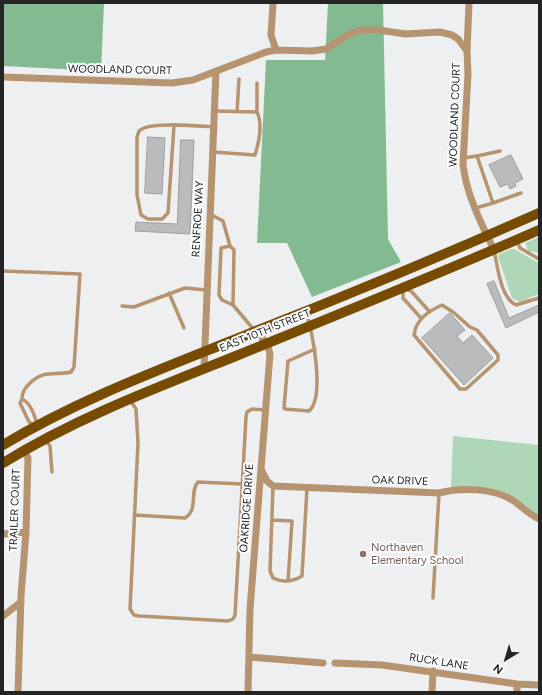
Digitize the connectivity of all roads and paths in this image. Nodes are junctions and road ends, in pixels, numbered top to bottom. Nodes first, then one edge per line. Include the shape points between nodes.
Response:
1 (273, 3) edge
2 (469, 3) edge
3 (276, 50) junction
4 (467, 51) junction
5 (216, 71) junction
6 (3, 77) edge
7 (239, 79) dead end
8 (258, 83) dead end
9 (214, 112) junction
10 (237, 112) junction
11 (257, 112) junction
12 (174, 126) junction
13 (213, 126) junction
14 (500, 151) dead end
15 (212, 152) junction
16 (477, 156) junction
17 (463, 158) junction
18 (521, 193) dead end
19 (493, 203) junction
20 (476, 208) junction
21 (539, 213) edge
22 (210, 214) junction
23 (539, 230) edge
24 (487, 236) junction
25 (517, 240) junction
26 (230, 246) junction
27 (494, 250) junction
28 (539, 259) edge
29 (3, 271) edge
30 (397, 274) junction
31 (402, 288) junction
32 (206, 290) junction
33 (169, 293) junction
34 (539, 298) edge
35 (233, 305) junction
36 (122, 306) dead end
37 (429, 311) junction
38 (305, 312) junction
39 (421, 318) junction
40 (311, 326) junction
41 (184, 328) dead end
42 (256, 332) junction
43 (267, 343) junction
44 (315, 349) junction
45 (203, 352) junction
46 (163, 369) junction
47 (204, 369) junction
48 (169, 383) junction
49 (22, 399) junction
50 (129, 399) junction
51 (265, 410) junction
52 (37, 426) junction
53 (43, 439) junction
54 (3, 445) edge
55 (24, 450) junction
56 (3, 463) edge
57 (261, 468) junction
58 (52, 472) dead end
59 (242, 484) junction
60 (273, 486) junction
61 (307, 488) junction
62 (439, 493) junction
63 (134, 515) junction
64 (539, 519) edge
65 (272, 520) junction
66 (26, 532) junction
67 (3, 534) edge
68 (288, 581) junction
69 (433, 598) dead end
70 (21, 602) junction
71 (3, 616) edge
72 (248, 657) junction
73 (323, 663) dead end
74 (335, 663) dead end
75 (433, 671) junction
76 (517, 684) junction
77 (539, 685) edge
78 (18, 692) edge
79 (248, 692) edge
80 (432, 692) edge
81 (517, 692) edge

1 - 3 street via 272,35
2 - 4 street
3 - 4 street, WOODLAND COURT via 320,50 354,31 368,29 405,34 447,32 458,39
3 - 5 street, WOODLAND COURT
4 - 17 street, WOODLAND COURT
5 - 6 street, WOODLAND COURT via 193,80 172,83
5 - 9 street, RENFROE WAY
7 - 10 lane
8 - 11 lane
9 - 10 lane
9 - 13 street, RENFROE WAY
10 - 11 lane
11 - 15 lane via 260,118 259,144 255,154
12 - 12 lane via 147,127 139,131 137,137 136,195 141,215 148,219 162,219 168,213
12 - 13 lane
13 - 15 street, RENFROE WAY
14 - 16 lane
15 - 22 street, RENFROE WAY
16 - 17 lane
16 - 19 lane
17 - 20 street, WOODLAND COURT via 464,174
18 - 19 lane
19 - 20 lane
20 - 24 street, WOODLAND COURT
21 - 24 main road, EAST 10TH STREET
22 - 26 lane via 224,222
22 - 32 street, RENFROE WAY
23 - 25 main road, EAST 10TH STREET
24 - 27 street, WOODLAND COURT
24 - 30 main road, EAST 10TH STREET
25 - 27 main road, EAST 10TH STREET
25 - 28 lane via 520,248
26 - 35 lane via 234,250
26 - 35 lane via 222,248 219,295 222,300
27 - 31 main road, EAST 10TH STREET
27 - 34 lane via 502,283 510,302 516,305
29 - 49 lane via 80,274 74,367 71,372 64,374 41,374 26,387
30 - 31 lane
30 - 38 main road, EAST 10TH STREET
31 - 37 lane via 411,292
31 - 39 lane via 404,298
31 - 40 main road, EAST 10TH STREET
32 - 33 lane via 184,288
32 - 45 street, RENFROE WAY
33 - 36 lane via 134,307
33 - 41 lane
35 - 42 lane
37 - 39 lane
37 - 39 lane via 442,305 448,308 477,330 498,355 498,360 466,389 460,389 414,335
38 - 40 lane
38 - 42 main road, EAST 10TH STREET
40 - 43 main road, EAST 10TH STREET
40 - 44 lane
42 - 43 street
42 - 45 main road, EAST 10TH STREET
43 - 47 main road, EAST 10TH STREET
43 - 51 street, OAKRIDGE DRIVE via 270,354
44 - 44 lane via 288,361 285,409 309,411 314,405
45 - 46 main road, EAST 10TH STREET
45 - 47 street, RENFROE WAY
46 - 48 lane
46 - 52 main road, EAST 10TH STREET via 100,395
47 - 48 main road, EAST 10TH STREET
48 - 50 main road, EAST 10TH STREET
49 - 52 lane via 26,401 36,419
49 - 52 lane via 20,404 29,422
50 - 53 main road, EAST 10TH STREET
50 - 63 lane via 136,409 138,425
51 - 57 street, OAKRIDGE DRIVE
51 - 59 lane via 252,409 247,412
52 - 53 street
52 - 54 main road, EAST 10TH STREET
53 - 55 main road, EAST 10TH STREET
53 - 58 lane via 50,446
55 - 56 main road, EAST 10TH STREET
55 - 66 street, TRAILER COURT via 28,458
57 - 60 street via 267,481
57 - 72 street, OAKRIDGE DRIVE
59 - 63 lane via 198,482 195,486 192,510 185,518
59 - 63 lane via 235,615 228,621 134,615 130,609
60 - 61 street, OAK DRIVE
60 - 65 lane
61 - 62 street, OAK DRIVE
61 - 68 lane via 304,567 302,576
62 - 64 street, OAK DRIVE via 451,490 495,493 513,501
62 - 69 lane
65 - 68 lane via 270,571 273,578 278,581
65 - 68 lane via 292,521
66 - 67 street
66 - 70 street, TRAILER COURT
70 - 71 street
70 - 78 street, TRAILER COURT
72 - 73 street
72 - 79 street, OAKRIDGE DRIVE
74 - 75 street, RUCK LANE
75 - 76 street, RUCK LANE
75 - 80 street
76 - 77 street, RUCK LANE
76 - 81 street

